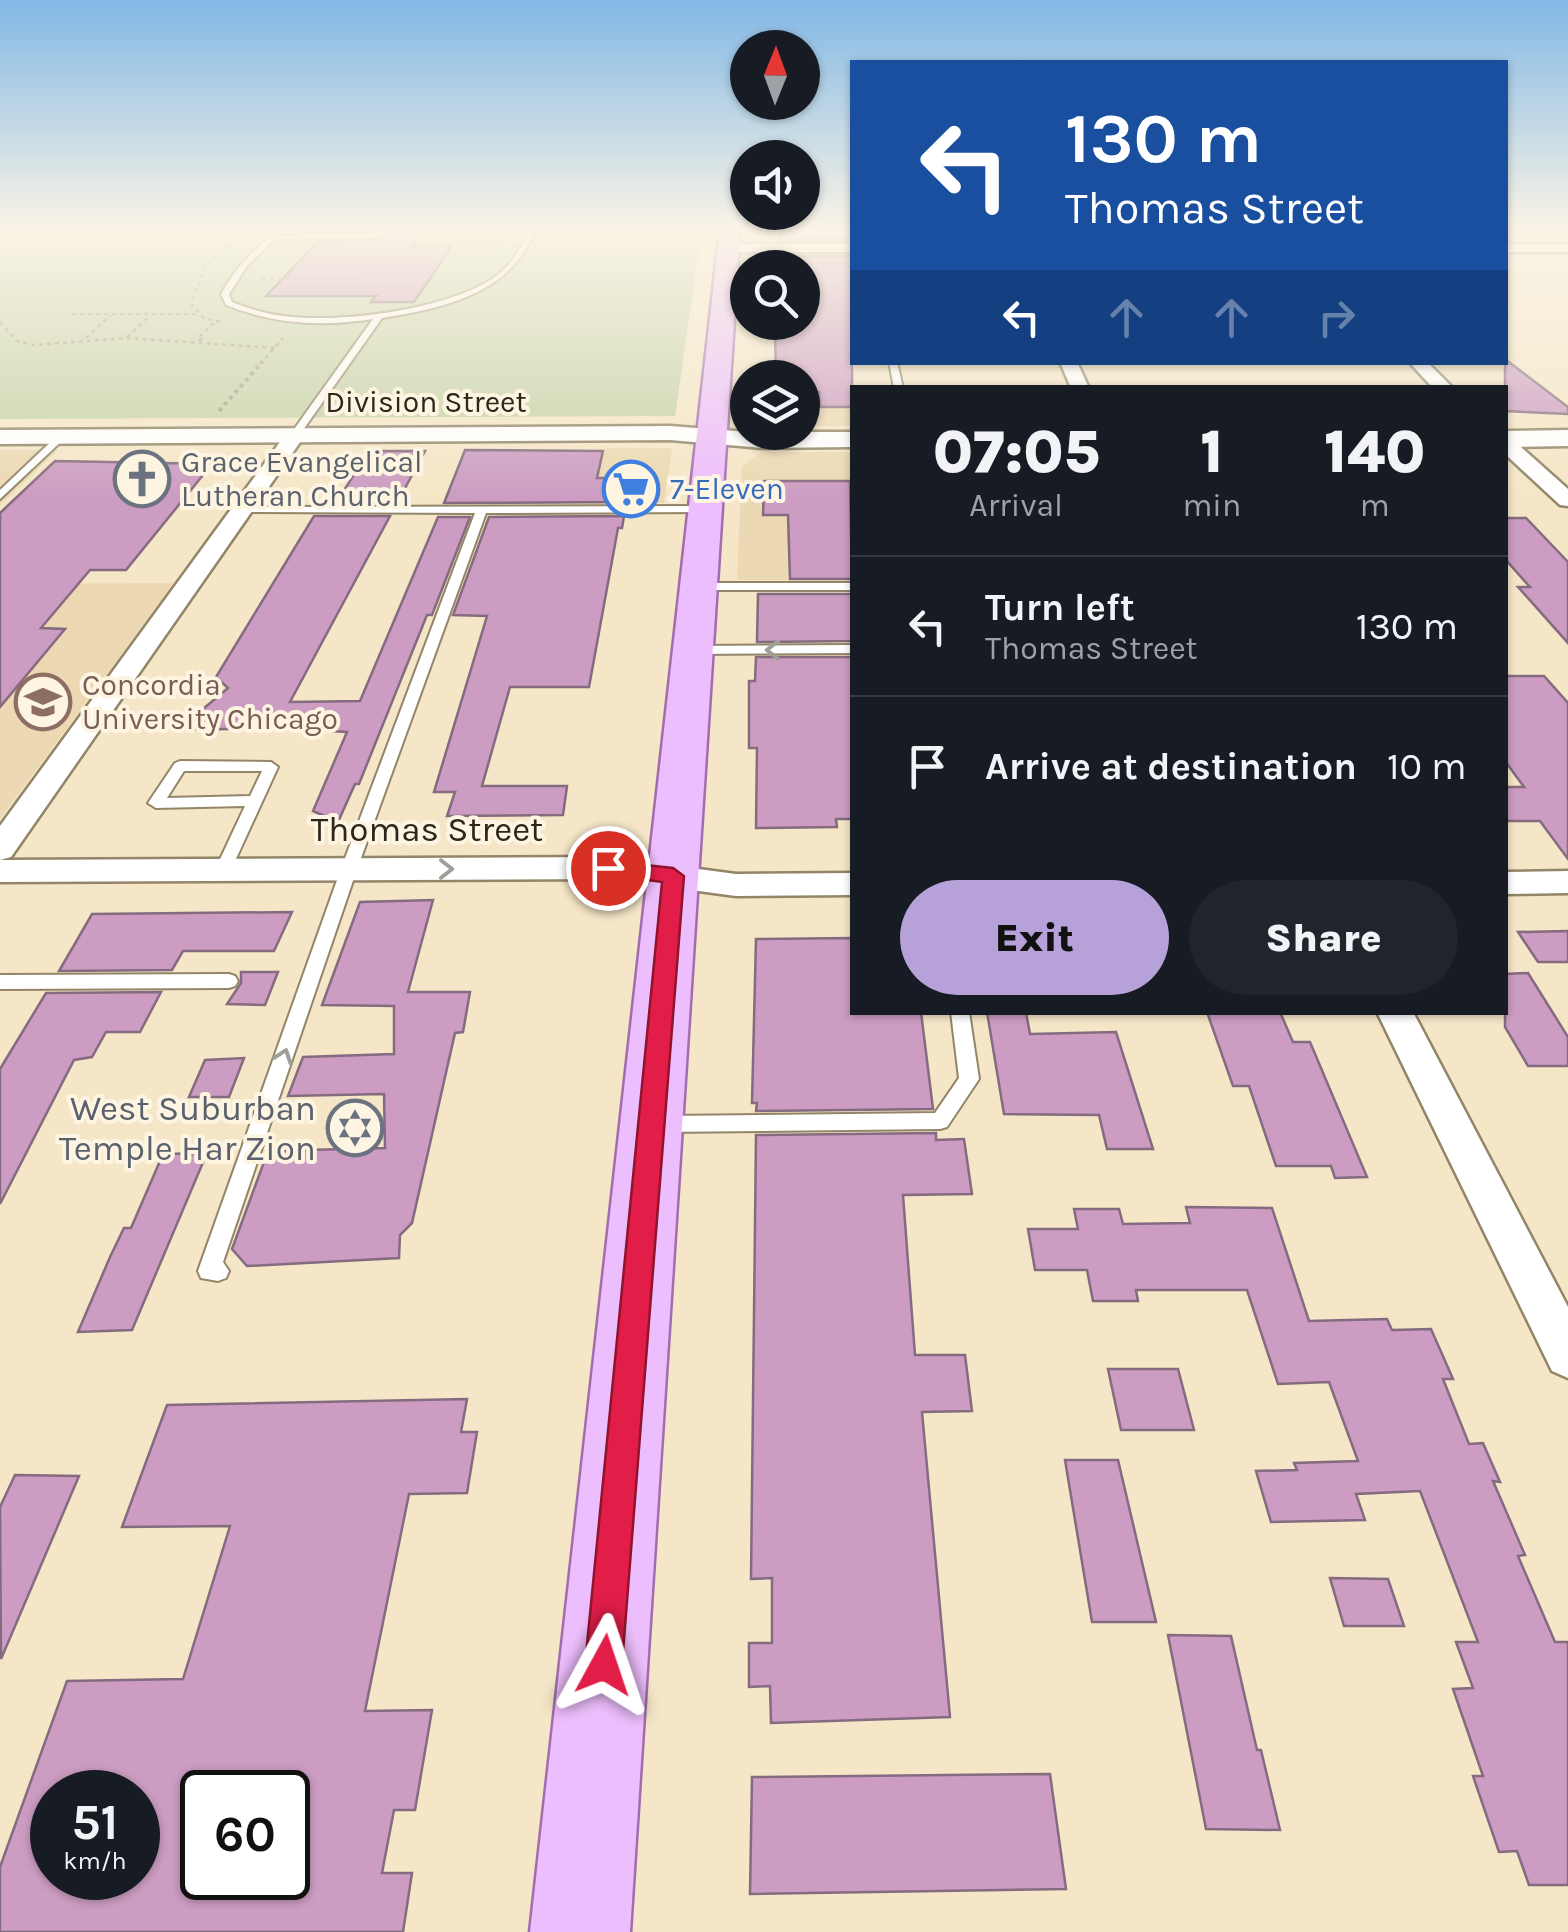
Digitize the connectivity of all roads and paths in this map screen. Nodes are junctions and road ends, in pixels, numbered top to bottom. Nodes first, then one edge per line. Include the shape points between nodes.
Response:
1 (107, 318) edge
2 (147, 318) edge
3 (378, 318) edge
4 (722, 318) edge
5 (216, 321) dead end
6 (0, 322) edge
7 (291, 329) dead end
8 (88, 338) junction
9 (126, 338) junction
10 (187, 345) junction
11 (275, 348) junction
12 (1420, 365) edge
13 (1441, 385) edge
14 (212, 420) dead end
15 (295, 435) junction
16 (62, 436) junction
17 (0, 437) edge
18 (712, 438) junction
19 (1568, 438) edge
20 (850, 440) edge
21 (1508, 440) edge
22 (1508, 443) edge
23 (0, 496) edge
24 (1568, 500) edge
25 (482, 509) junction
26 (706, 509) junction
27 (242, 510) junction
28 (699, 586) junction
29 (850, 587) edge
30 (850, 649) edge
31 (693, 650) junction
32 (255, 801) junction
33 (0, 849) edge
34 (349, 869) junction
35 (223, 870) junction
36 (0, 871) edge
37 (673, 876) junction
38 (1508, 882) edge
39 (1568, 882) edge
40 (850, 884) edge
41 (0, 982) edge
42 (229, 982) dead end
43 (960, 1015) edge
44 (1397, 1015) edge
45 (652, 1124) junction
46 (218, 1272) dead end
47 (1568, 1355) edge
48 (580, 1932) edge

1 - 8 path
2 - 9 path
3 - 15 lane
4 - 18 main road
5 - 10 path
6 - 8 path via 12,338 28,344
7 - 11 path
8 - 9 path
9 - 10 path
10 - 11 path
11 - 14 path
12 - 13 street
15 - 16 street, Division Street
15 - 18 street, Division Street
15 - 27 street
16 - 17 street, Division Street
16 - 23 lane
18 - 20 street, Division Street
18 - 26 main road
19 - 21 street
22 - 24 street
25 - 26 lane
25 - 27 lane
25 - 34 lane
26 - 28 main road
27 - 33 street
28 - 29 lane
28 - 31 main road
30 -> 31 lane
31 - 37 main road
32 - 32 lane via 271,767 180,766 156,803
32 - 35 lane
34 - 35 street, Thomas Street
34 -> 37 street, Thomas Street via 608,868
46 -> 34 lane via 209,1271
35 - 36 street, Thomas Street
37 - 40 street, Thomas Street via 736,885
37 - 45 main road
38 - 39 street
41 - 42 lane
43 - 45 lane via 969,1079 940,1121
44 - 47 street
45 - 48 main road

